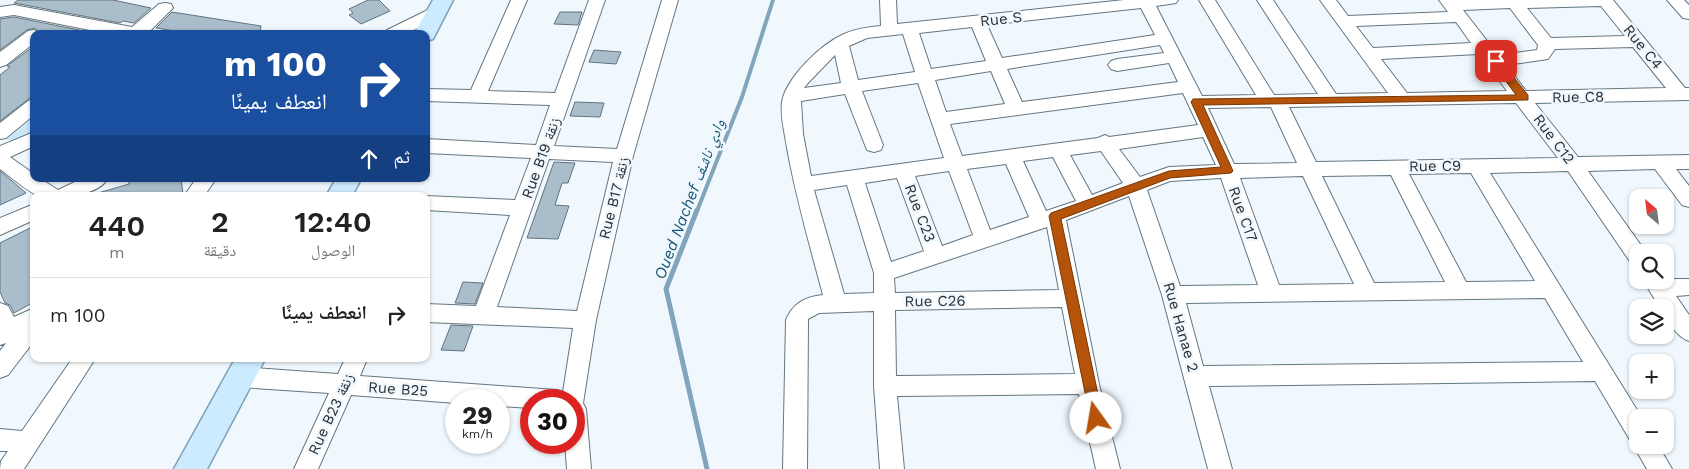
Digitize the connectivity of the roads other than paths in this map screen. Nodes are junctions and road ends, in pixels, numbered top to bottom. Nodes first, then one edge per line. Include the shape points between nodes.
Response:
1 (519, 0) edge
2 (597, 0) edge
3 (670, 0) edge
4 (888, 0) edge
5 (1026, 0) edge
6 (1170, 0) edge
7 (1206, 0) edge
8 (1265, 0) edge
9 (1328, 0) edge
10 (1605, 0) edge
11 (1675, 0) edge
12 (1145, 1) edge
13 (440, 5) edge
14 (1516, 5) junction
15 (1453, 7) edge
16 (165, 8) dead end
17 (0, 12) edge
18 (1689, 14) edge
19 (1034, 15) junction
20 (55, 18) junction
21 (1344, 21) junction
22 (978, 22) junction
23 (909, 28) junction
24 (39, 30) edge
25 (114, 30) edge
26 (133, 30) edge
27 (399, 30) edge
28 (427, 30) edge
29 (889, 30) junction
30 (30, 37) edge
31 (848, 39) junction
32 (1165, 39) junction
33 (1639, 41) junction
34 (1546, 44) junction
35 (1370, 54) junction
36 (1490, 55) junction
37 (1175, 57) junction
38 (0, 61) edge
39 (996, 64) junction
40 (1117, 65) dead end
41 (925, 76) junction
42 (851, 87) junction
43 (1193, 94) junction
44 (430, 95) edge
45 (1685, 95) edge
46 (477, 96) junction
47 (793, 96) junction
48 (1524, 98) junction
49 (562, 99) junction
50 (1402, 99) junction
51 (1273, 100) junction
52 (1331, 100) junction
53 (30, 107) edge
54 (1016, 109) junction
55 (939, 119) junction
56 (1209, 130) junction
57 (0, 132) edge
58 (30, 140) edge
59 (1105, 142) junction
60 (874, 145) dead end
61 (430, 146) edge
62 (1058, 150) junction
63 (543, 152) junction
64 (0, 154) edge
65 (624, 156) junction
66 (1012, 157) junction
67 (0, 160) edge
68 (1660, 162) junction
69 (1689, 162) edge
70 (955, 163) junction
71 (1573, 164) junction
72 (1476, 166) junction
73 (1396, 167) junction
74 (1309, 169) junction
75 (903, 170) junction
76 (1228, 171) junction
77 (854, 178) junction
78 (30, 181) edge
79 (32, 182) edge
80 (92, 182) edge
81 (803, 184) junction
82 (1136, 187) junction
83 (46, 192) edge
84 (71, 192) edge
85 (1689, 200) edge
86 (1088, 204) junction
87 (430, 205) edge
88 (522, 208) junction
89 (30, 213) edge
90 (1048, 219) junction
91 (0, 227) edge
92 (984, 239) junction
93 (1629, 244) edge
94 (936, 256) junction
95 (884, 273) junction
96 (1674, 286) edge
97 (1689, 288) edge
98 (1550, 289) junction
99 (1659, 289) edge
100 (1460, 290) junction
101 (1368, 292) junction
102 (1271, 293) junction
103 (1172, 295) junction
104 (1072, 298) junction
105 (884, 302) junction
106 (836, 304) junction
107 (430, 313) edge
108 (483, 316) junction
109 (30, 318) edge
110 (585, 320) junction
111 (3, 326) edge
112 (30, 329) edge
113 (1689, 332) edge
114 (82, 362) edge
115 (355, 362) edge
116 (0, 368) edge
117 (245, 368) edge
118 (1601, 371) junction
119 (1195, 376) junction
120 (1088, 384) junction
121 (344, 386) junction
122 (885, 386) junction
123 (575, 389) edge
124 (520, 398) edge
125 (1629, 417) edge
126 (0, 440) edge
127 (28, 442) junction
128 (577, 454) edge
129 (1651, 454) edge
130 (10, 469) edge
131 (190, 469) edge
132 (306, 469) edge
133 (578, 469) edge
134 (795, 469) edge
135 (892, 469) edge
136 (1108, 469) edge
137 (1220, 469) edge
138 (1660, 469) edge

1 - 46 street
2 - 49 street, Rue B19 زنقة
3 - 65 street, Rue B17 زنقة
4 - 29 street
5 - 19 street
6 - 12 street, Rue S
7 - 51 street
8 - 52 street
9 - 21 street
10 - 14 street
10 - 33 street, Rue C4
11 - 18 street
12 - 19 street, Rue S
12 - 32 street, Rue C17
13 - 27 street
13 - 28 main road
14 - 15 street
14 - 34 street
15 - 21 street
15 - 36 street, Rue C12
16 - 26 street
17 - 20 street via 14,10
19 - 22 street, Rue S
20 - 24 street
20 - 25 street
21 - 35 street
22 - 23 street, Rue S
22 - 39 street
23 - 29 street, Rue S
23 - 41 street
29 - 31 street, Rue S
30 - 38 street
31 - 42 street
31 - 47 street via 800,80
32 - 37 street, Rue C17
32 - 39 street
33 - 34 street
33 - 45 street, Rue C4
34 - 36 street via 1547,49 1542,55
35 - 36 street
35 - 50 street
36 - 48 street, Rue C12
37 - 40 street
37 - 43 street, Rue C17
39 - 41 street
39 - 54 street
41 - 42 street
41 - 55 street
42 - 47 street
42 - 60 street
43 - 51 street, Rue C8
43 - 54 street, Rue C8
43 - 56 street, Rue C17
44 - 46 street
45 - 48 street, Rue C8
46 - 49 street
47 - 81 street via 791,110
48 - 50 street, Rue C8
48 - 71 street, Rue C12
49 - 63 street, Rue B19 زنقة
50 - 52 street, Rue C8
51 - 52 street, Rue C8
51 - 74 street
53 - 57 street
54 - 55 street, Rue C8
55 - 70 street
56 - 59 street
56 - 76 street, Rue C17
58 - 64 street
59 - 62 street
59 - 82 street, Rue Hanae 2
61 - 63 street
62 - 66 street
62 - 86 street
63 - 65 street
63 - 88 street, Rue B19 زنقة
65 - 110 street, Rue B17 زنقة
66 - 70 street
66 - 90 street
67 - 78 street
68 - 69 street, Rue C9
68 - 71 street, Rue C9
68 - 85 street
70 - 75 street
70 - 92 street
71 - 72 street, Rue C9
71 - 93 street, Rue C12
72 - 73 street, Rue C9
72 - 98 street
73 - 74 street, Rue C9
73 - 100 street
74 - 76 street, Rue C9
74 - 101 street
75 - 77 street
75 - 94 street, Rue C23
76 - 82 street, Rue C9 via 1169,174
76 - 102 street, Rue C17
77 - 81 street
77 - 95 street
79 - 83 street
80 - 84 street
81 - 106 street
82 - 86 street, Rue C9
82 - 103 street, Rue Hanae 2
86 - 90 street, Rue C9
87 - 88 street
88 - 108 street, Rue B19 زنقة
89 - 91 street
90 - 92 street, Rue C9
90 - 104 street
92 - 94 street, Rue C9
94 - 95 street, Rue C9
95 - 105 street
96 - 97 street
98 - 100 street
98 - 118 street
99 - 113 street
100 - 101 street
101 - 102 street
102 - 103 street
103 - 119 street, Rue Hanae 2
104 - 105 street, Rue C26
104 - 120 street
105 - 106 street, Rue C26
105 - 122 street
106 - 134 street, Rue C26 via 813,305 800,311 796,320
107 - 108 street
108 - 110 street
109 - 111 street
110 - 123 street, Rue B17 زنقة
112 - 116 street
114 - 127 street
115 - 121 street, Rue B23 زنقة
117 - 121 street, Rue B25
117 - 131 main road
118 - 119 street
118 - 125 street
119 - 137 street, Rue Hanae 2
120 - 122 street
120 - 136 street
121 - 124 street, Rue B25
121 - 132 street, Rue B23 زنقة
122 - 135 street
126 - 127 street
127 - 130 street
128 - 133 street
129 - 138 street

